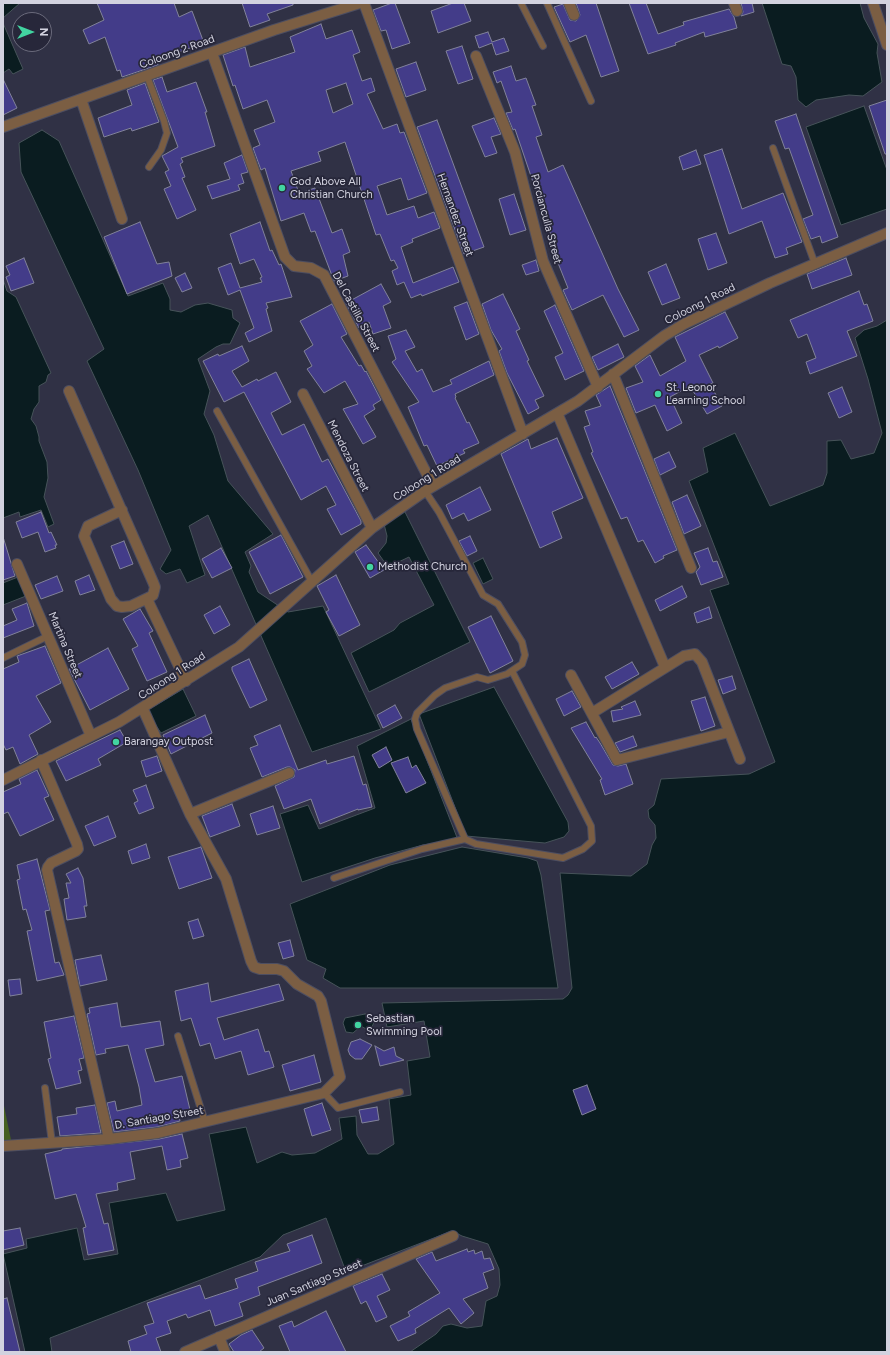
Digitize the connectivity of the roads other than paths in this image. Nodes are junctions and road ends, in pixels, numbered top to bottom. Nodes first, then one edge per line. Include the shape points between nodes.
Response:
1 (360, 3) edge
2 (364, 3) edge
3 (520, 3) edge
4 (547, 3) edge
5 (569, 3) edge
6 (873, 3) edge
7 (574, 15) dead end
8 (887, 45) edge
9 (543, 46) dead end
10 (212, 52) junction
11 (476, 56) dead end
12 (147, 76) junction
13 (81, 99) junction
14 (591, 100) dead end
15 (3, 127) edge
16 (773, 148) dead end
17 (149, 167) dead end
18 (122, 220) dead end
19 (887, 233) edge
20 (815, 264) junction
21 (613, 374) junction
22 (598, 387) junction
23 (69, 391) dead end
24 (303, 394) dead end
25 (217, 411) dead end
26 (558, 415) junction
27 (523, 434) junction
28 (429, 488) junction
29 (122, 510) junction
30 (372, 528) junction
31 (17, 564) dead end
32 (691, 568) dead end
33 (312, 582) junction
34 (147, 599) junction
35 (48, 636) junction
36 (3, 658) edge
37 (665, 667) junction
38 (512, 671) junction
39 (571, 675) dead end
40 (186, 681) junction
41 (143, 709) junction
42 (592, 713) junction
43 (729, 732) junction
44 (91, 736) junction
45 (41, 760) junction
46 (740, 760) dead end
47 (289, 773) dead end
48 (3, 780) edge
49 (190, 814) junction
50 (465, 839) junction
51 (334, 878) dead end
52 (178, 1036) dead end
53 (45, 1088) dead end
54 (400, 1092) dead end
55 (320, 1094) junction
56 (205, 1122) junction
57 (109, 1140) junction
58 (52, 1143) junction
59 (3, 1146) edge
60 (453, 1236) dead end
61 (219, 1337) junction
62 (185, 1352) edge
63 (225, 1352) edge

1 - 10 street, Coloong 2 Road
2 - 27 street, Hernandez Street
3 - 9 lane
4 - 14 lane
5 - 7 street
6 - 8 street
10 - 12 street, Coloong 2 Road
10 - 28 street, Del Castillo Street via 285,257 294,266 311,268 324,275
11 - 22 street, Porcianculla Street via 515,152 543,261
12 - 13 street, Coloong 2 Road
12 - 17 lane via 167,133 161,150
13 - 15 street, Coloong 2 Road
13 - 18 street
16 - 20 lane
19 - 20 street, Coloong 1 Road
20 - 21 street, Coloong 1 Road via 684,324
21 - 22 street, Coloong 1 Road
21 - 32 street
22 - 26 street, Coloong 1 Road
23 - 29 street
24 - 30 street, Mendoza Street
25 - 33 lane
26 - 27 street, Coloong 1 Road
26 - 37 street
27 - 28 street, Coloong 1 Road
28 - 30 street, Coloong 1 Road
28 - 38 lane via 483,595 498,604 522,642 524,659 522,664
29 - 34 street via 155,587 153,595
29 - 34 street via 88,526 85,530 86,542 113,603 126,607
30 - 33 street, Coloong 1 Road
31 - 35 street, Martina Street
33 - 40 street, Coloong 1 Road via 239,647
34 - 40 street
35 - 36 lane
35 - 44 street, Martina Street
37 - 42 street
37 - 43 street via 690,654 700,657
38 - 50 lane via 497,678 488,680 477,677 445,688 417,713 415,719
38 - 50 lane via 591,826 592,841 583,850 563,858 476,844
39 - 42 street
40 - 41 street, Coloong 1 Road
41 - 44 street, Coloong 1 Road
41 - 49 street
42 - 43 street via 617,760
43 - 46 street
44 - 45 street, Coloong 1 Road
45 - 48 street, Coloong 1 Road
45 - 57 street via 78,849 51,863 47,870
47 - 49 street
49 - 55 street via 226,879 254,967 260,970 284,971 321,1001 341,1073 338,1080
50 - 51 lane via 422,849
52 - 56 lane
53 - 58 lane
54 - 55 lane via 338,1108
55 - 56 street, D. Santiago Street
56 - 57 street, D. Santiago Street via 158,1133
57 - 58 street, D. Santiago Street
58 - 59 street, D. Santiago Street
60 - 61 street, Juan Santiago Street
61 - 62 street, Juan Santiago Street
61 - 63 street

